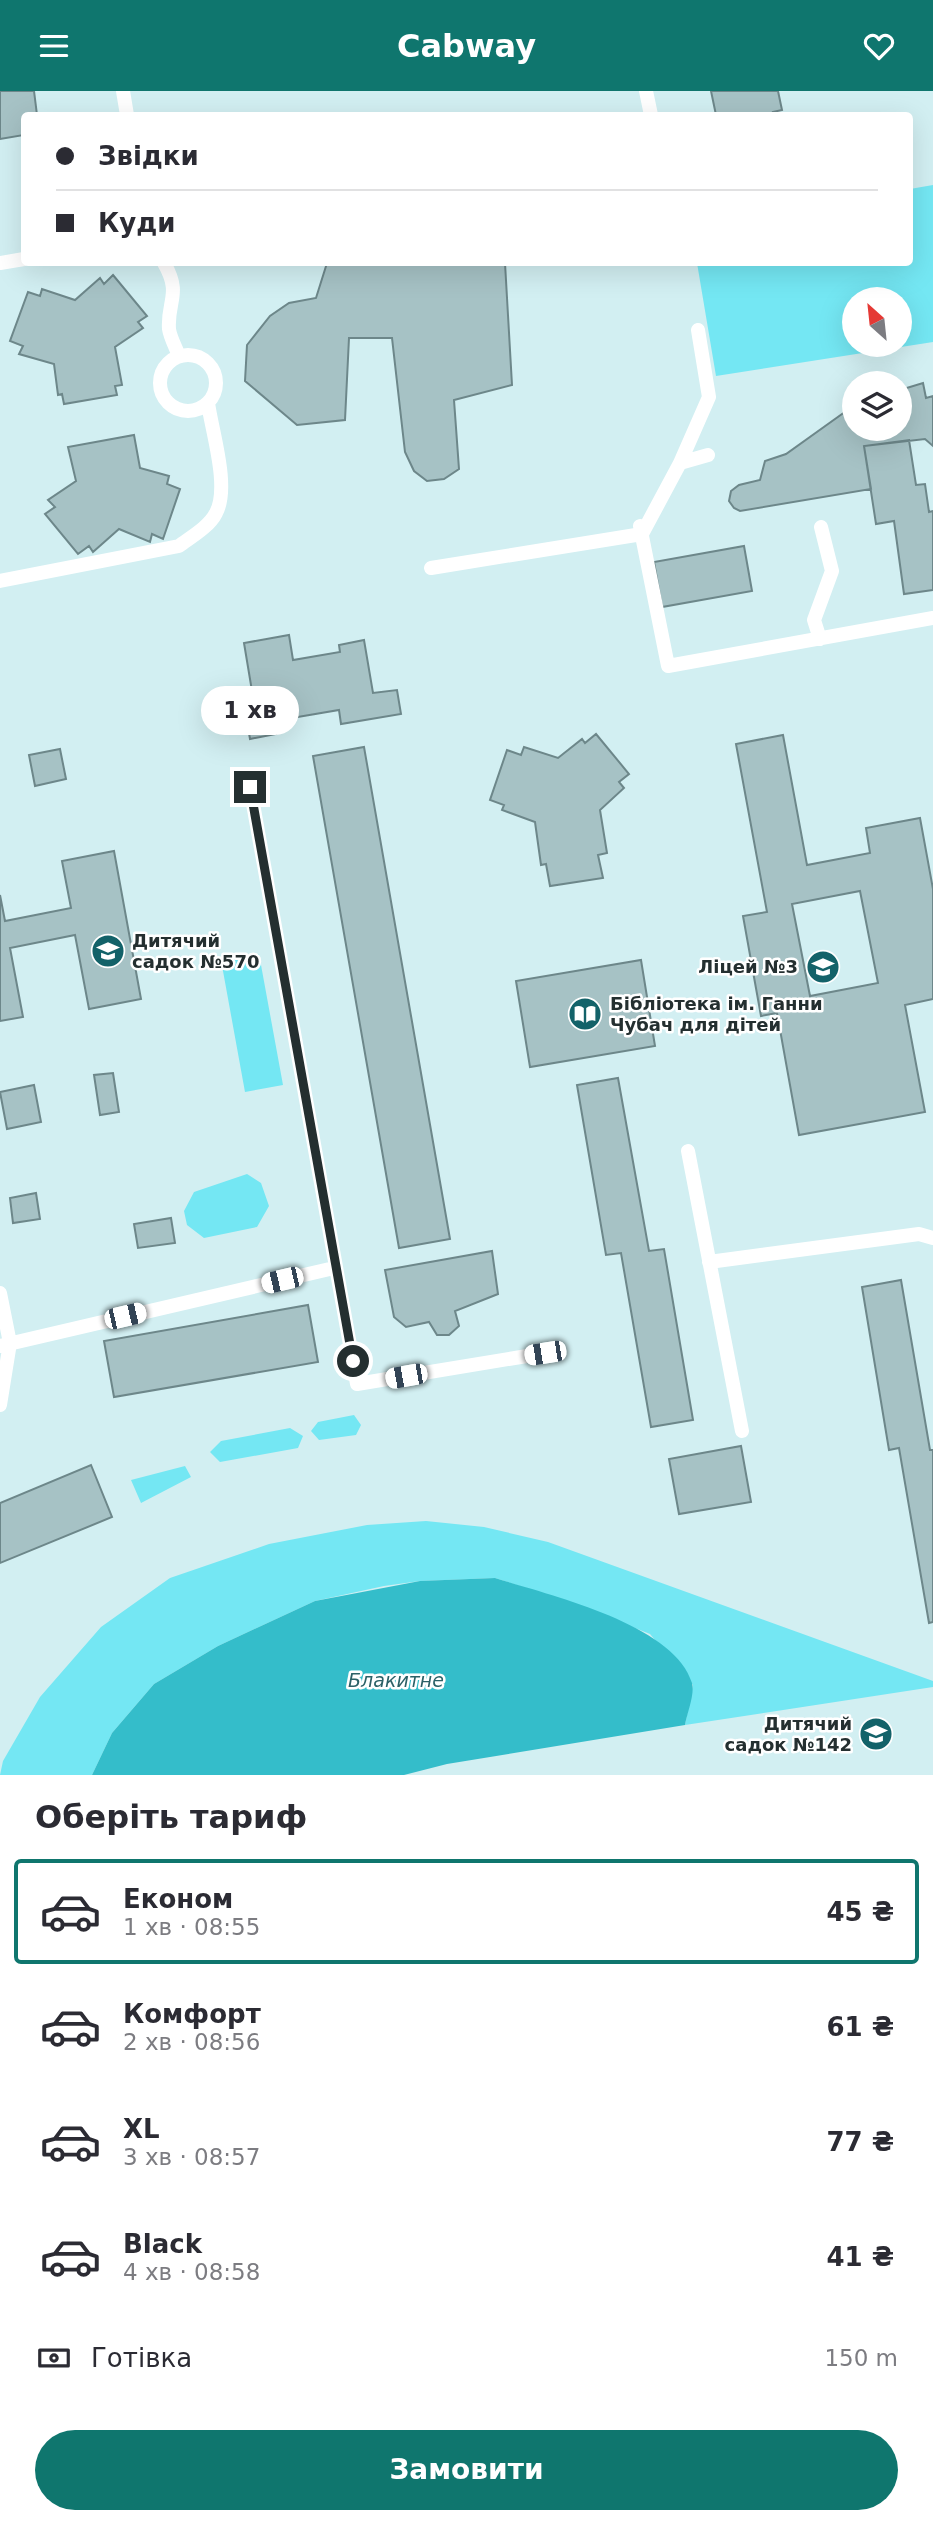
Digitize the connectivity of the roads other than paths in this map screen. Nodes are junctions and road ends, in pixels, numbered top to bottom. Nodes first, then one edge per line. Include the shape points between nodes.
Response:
1 (123, 91) edge
2 (646, 91) edge
3 (126, 112) edge
4 (650, 112) edge
5 (21, 260) edge
6 (0, 263) edge
7 (165, 266) edge
8 (698, 330) dead end
9 (179, 356) junction
10 (208, 403) junction
11 (708, 455) dead end
12 (680, 463) junction
13 (641, 527) junction
14 (821, 527) dead end
15 (431, 568) dead end
16 (0, 581) edge
17 (933, 618) edge
18 (820, 639) junction
19 (250, 787) dead end
20 (688, 1151) dead end
21 (933, 1238) edge
22 (709, 1262) junction
23 (334, 1268) junction
24 (0, 1293) edge
25 (5, 1344) edge
26 (545, 1353) dead end
27 (0, 1405) edge
28 (742, 1431) dead end

1 - 3 lane
2 - 4 lane
5 - 6 lane
7 - 9 lane via 173,283 169,329
8 - 12 lane via 709,397
9 - 10 lane via 198,356 212,367 216,387
9 - 10 lane via 161,373 165,401 188,411
10 - 16 lane via 222,483 216,512 200,530 179,546
11 - 12 lane
12 - 13 lane
13 - 15 lane
13 - 18 lane via 668,666
14 - 18 lane via 832,571 814,619
17 - 18 lane
19 - 23 lane
20 - 22 lane
21 - 22 lane via 919,1234
22 - 28 lane
23 - 25 lane
23 - 26 lane via 357,1384
24 - 25 lane
25 - 27 lane

